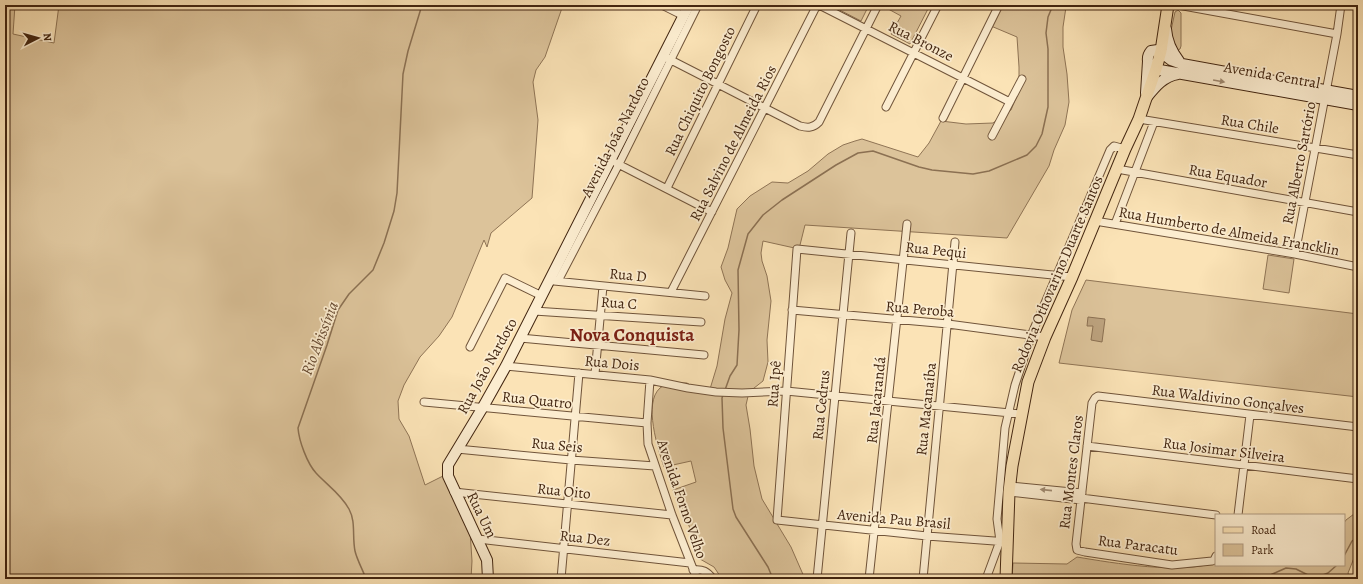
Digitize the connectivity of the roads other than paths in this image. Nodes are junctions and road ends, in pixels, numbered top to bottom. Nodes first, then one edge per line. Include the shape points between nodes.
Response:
1 (662, 5) edge
2 (689, 5) edge
3 (698, 5) edge
4 (757, 5) edge
5 (818, 5) edge
6 (878, 5) edge
7 (938, 5) edge
8 (999, 5) edge
9 (1168, 5) edge
10 (1180, 5) edge
11 (1341, 5) edge
12 (684, 16) junction
13 (1165, 23) junction
14 (867, 28) junction
15 (1337, 34) junction
16 (914, 52) junction
17 (1153, 54) junction
18 (667, 58) junction
19 (1156, 69) junction
20 (1181, 69) junction
21 (964, 77) junction
22 (1022, 79) dead end
23 (718, 84) junction
24 (1325, 95) junction
25 (1358, 96) edge
26 (1146, 99) junction
27 (1010, 102) junction
28 (1358, 106) edge
29 (886, 107) dead end
30 (766, 108) junction
31 (942, 118) dead end
32 (1139, 119) junction
33 (1154, 122) junction
34 (992, 136) dead end
35 (1315, 148) junction
36 (1125, 149) junction
37 (1358, 155) edge
38 (615, 162) junction
39 (1117, 169) junction
40 (1136, 172) junction
41 (667, 188) junction
42 (1305, 203) junction
43 (712, 212) junction
44 (1358, 212) edge
45 (1095, 221) junction
46 (908, 224) dead end
47 (1116, 224) junction
48 (851, 233) dead end
49 (955, 242) dead end
50 (797, 249) joint
51 (1296, 254) junction
52 (849, 255) junction
53 (904, 260) junction
54 (954, 265) junction
55 (1358, 267) edge
56 (1056, 275) junction
57 (1072, 277) junction
58 (554, 281) junction
59 (603, 286) junction
60 (671, 292) junction
61 (542, 296) junction
62 (705, 296) dead end
63 (792, 310) junction
64 (534, 311) junction
65 (843, 314) junction
66 (601, 315) junction
67 (897, 319) junction
68 (701, 322) dead end
69 (948, 324) junction
70 (1031, 335) junction
71 (1045, 336) junction
72 (520, 338) junction
73 (598, 345) junction
74 (470, 347) dead end
75 (704, 354) dead end
76 (506, 366) junction
77 (579, 373) junction
78 (595, 374) junction
79 (650, 380) junction
80 (786, 391) junction
81 (835, 396) junction
82 (1095, 398) joint
83 (888, 401) junction
84 (424, 402) dead end
85 (940, 406) junction
86 (483, 407) junction
87 (1008, 413) junction
88 (1021, 414) junction
89 (1250, 415) junction
90 (575, 417) junction
91 (647, 423) junction
92 (1358, 427) edge
93 (1088, 446) junction
94 (457, 449) junction
95 (571, 460) junction
96 (448, 465) joint
97 (655, 466) junction
98 (1243, 466) junction
99 (1358, 479) edge
100 (1010, 489) junction
101 (454, 492) junction
102 (1081, 497) junction
103 (568, 504) junction
104 (1238, 514) edge
105 (672, 515) junction
106 (1215, 515) edge
107 (777, 520) joint
108 (822, 525) junction
109 (875, 531) junction
110 (927, 536) junction
111 (478, 539) junction
112 (1004, 541) junction
113 (564, 549) junction
114 (1077, 550) joint
115 (1215, 558) edge
116 (691, 566) junction
117 (488, 579) edge
118 (561, 579) edge
119 (697, 579) edge
120 (714, 579) edge
121 (816, 579) edge
122 (869, 579) edge
123 (923, 579) edge
124 (986, 579) edge
125 (1006, 579) edge

1 - 12 street
2 - 12 street, Avenida João Nardoto
3 - 18 street, Avenida João Nardoto
4 - 23 street, Rua Chiquito Bongosto
5 - 14 street, Rua Bronze
5 - 30 street, Rua Salvino de Almeida Rios
6 - 14 street
7 - 16 street
8 - 21 street
9 - 13 main road, Rodovia Othovarino Duarte Santos
10 - 15 street
11 - 15 street, Rua Alberto Sartório
12 - 18 street, Avenida João Nardoto
13 - 17 main road, Rodovia Othovarino Duarte Santos
13 - 20 street via 1170,50
14 - 16 street, Rua Bronze
14 - 30 street via 815,126 800,126
15 - 24 street, Rua Alberto Sartório
16 - 21 street, Rua Bronze
16 - 29 street
17 - 19 main road, Rodovia Othovarino Duarte Santos
17 - 19 street via 1150,66
17 - 20 street via 1171,60
17 - 26 street
18 - 23 street
18 - 38 street, Avenida João Nardoto
19 - 20 street, Avenida Central
19 - 26 main road, Rodovia Othovarino Duarte Santos
20 - 24 street, Avenida Central
20 - 26 street via 1159,83
21 - 27 street, Rua Bronze
21 - 31 street
22 - 27 street
23 - 30 street
23 - 41 street, Rua Chiquito Bongosto
24 - 25 street, Avenida Central
24 - 28 street, Avenida Central
24 - 35 street, Rua Alberto Sartório
26 - 32 main road, Rodovia Othovarino Duarte Santos
27 - 34 street
30 - 43 street, Rua Salvino de Almeida Rios
32 - 33 street, Rua Chile
32 - 36 main road, Rodovia Othovarino Duarte Santos
33 - 35 street, Rua Chile
33 - 40 street
35 - 37 street, Rua Chile
35 - 42 street, Rua Alberto Sartório
36 - 39 main road, Rodovia Othovarino Duarte Santos
36 - 56 street, Rodovia Othovarino Duarte Santos via 1114,146 1110,150
38 - 41 street
38 - 58 street, Avenida João Nardoto
39 - 40 street, Rua Equador
39 - 45 main road, Rodovia Othovarino Duarte Santos
40 - 42 street, Rua Equador
40 - 47 street
41 - 43 street
42 - 44 street, Rua Equador
42 - 51 street, Rua Alberto Sartório
43 - 60 street, Rua Salvino de Almeida Rios
45 - 47 street, Rua Humberto de Almeida Francklin
45 - 57 main road, Rodovia Othovarino Duarte Santos
46 - 53 street, Rua Jacarandá
47 - 51 street, Rua Humberto de Almeida Francklin
48 - 52 street, Rua Cedrus
49 - 54 street, Rua Macanaíba
50 - 52 street, Rua Pequi
50 - 63 street, Rua Ipê
51 - 55 street, Rua Humberto de Almeida Francklin
52 - 53 street, Rua Pequi
52 - 65 street, Rua Cedrus
53 - 54 street, Rua Pequi
53 - 67 street, Rua Jacarandá
54 - 56 street, Rua Pequi
54 - 69 street, Rua Macanaíba
56 - 57 street, Rua Pequi
56 - 70 street, Rodovia Othovarino Duarte Santos
57 - 71 main road, Rodovia Othovarino Duarte Santos
58 - 59 street, Rua D
58 - 61 street, Rua João Nardoto
59 - 60 street, Rua D
59 - 66 street
60 - 62 street, Rua D
61 - 64 street, Rua João Nardoto
61 - 74 street via 505,278
63 - 65 street, Rua Peroba
63 - 80 street, Rua Ipê
64 - 66 street, Rua C
64 - 72 street, Rua João Nardoto
65 - 67 street, Rua Peroba
65 - 81 street, Rua Cedrus
66 - 68 street, Rua C
66 - 73 street
67 - 69 street, Rua Peroba
67 - 83 street, Rua Jacarandá
69 - 70 street, Rua Peroba
69 - 85 street, Rua Macanaíba
70 - 71 street, Rua Peroba
70 - 87 street, Rodovia Othovarino Duarte Santos
71 - 88 main road, Rodovia Othovarino Duarte Santos via 1028,382
72 - 73 street
72 - 76 street, Rua João Nardoto
73 - 75 street
73 - 78 street
76 - 77 street, Rua Dois
76 - 86 street, Rua João Nardoto
77 - 78 street, Rua Dois
77 - 90 street
78 - 79 street, Rua Dois
79 - 80 street, Rua Dois via 716,392
79 - 91 street, Avenida Forno Velho
80 - 81 street
80 - 107 street, Rua Ipê
81 - 83 street
81 - 108 street, Rua Cedrus
82 - 89 street, Rua Waldivino Gonçalves via 1098,396
82 - 93 street, Rua Montes Claros via 1092,403
83 - 85 street
83 - 109 street, Rua Jacarandá
84 - 86 street, Rua Quatro
85 - 87 street
85 - 110 street, Rua Macanaíba
86 - 90 street, Rua Quatro
86 - 94 street, Rua João Nardoto
87 - 88 street
87 - 112 street, Rodovia Othovarino Duarte Santos via 997,519
88 - 100 main road, Rodovia Othovarino Duarte Santos
89 - 92 street, Rua Waldivino Gonçalves
89 - 98 street
90 - 91 street, Rua Quatro
90 - 95 street
91 - 97 street, Avenida Forno Velho via 648,444
93 - 98 street, Rua Josimar Silveira
93 - 102 street, Rua Montes Claros
94 - 95 street, Rua Seis
94 - 96 street, Rua João Nardoto
95 - 97 street, Rua Seis
95 - 103 street
96 - 101 street, Rua Um via 448,476
97 - 105 street, Avenida Forno Velho
98 - 99 street, Rua Josimar Silveira
98 - 104 street
100 - 102 street
100 - 112 main road, Rodovia Othovarino Duarte Santos
101 - 103 street, Rua Oito
101 - 111 street, Rua Um
102 - 106 street
102 - 114 street, Rua Montes Claros
103 - 105 street, Rua Oito
103 - 113 street
105 - 116 street, Avenida Forno Velho
107 - 108 street, Avenida Pau Brasil
108 - 109 street, Avenida Pau Brasil
108 - 121 street, Rua Cedrus
109 - 110 street, Avenida Pau Brasil
109 - 122 street, Rua Jacarandá
110 - 112 street, Avenida Pau Brasil
110 - 123 street, Rua Macanaíba
111 - 113 street, Rua Dez
111 - 117 street, Rua Um via 487,560
112 - 124 street
112 - 125 main road, Rodovia Othovarino Duarte Santos
113 - 116 street, Rua Dez
113 - 118 street
114 - 115 street, Rua Paracatu via 1172,565 1212,561
116 - 119 street, Avenida Forno Velho
116 - 120 street, Rua Dez via 702,569

